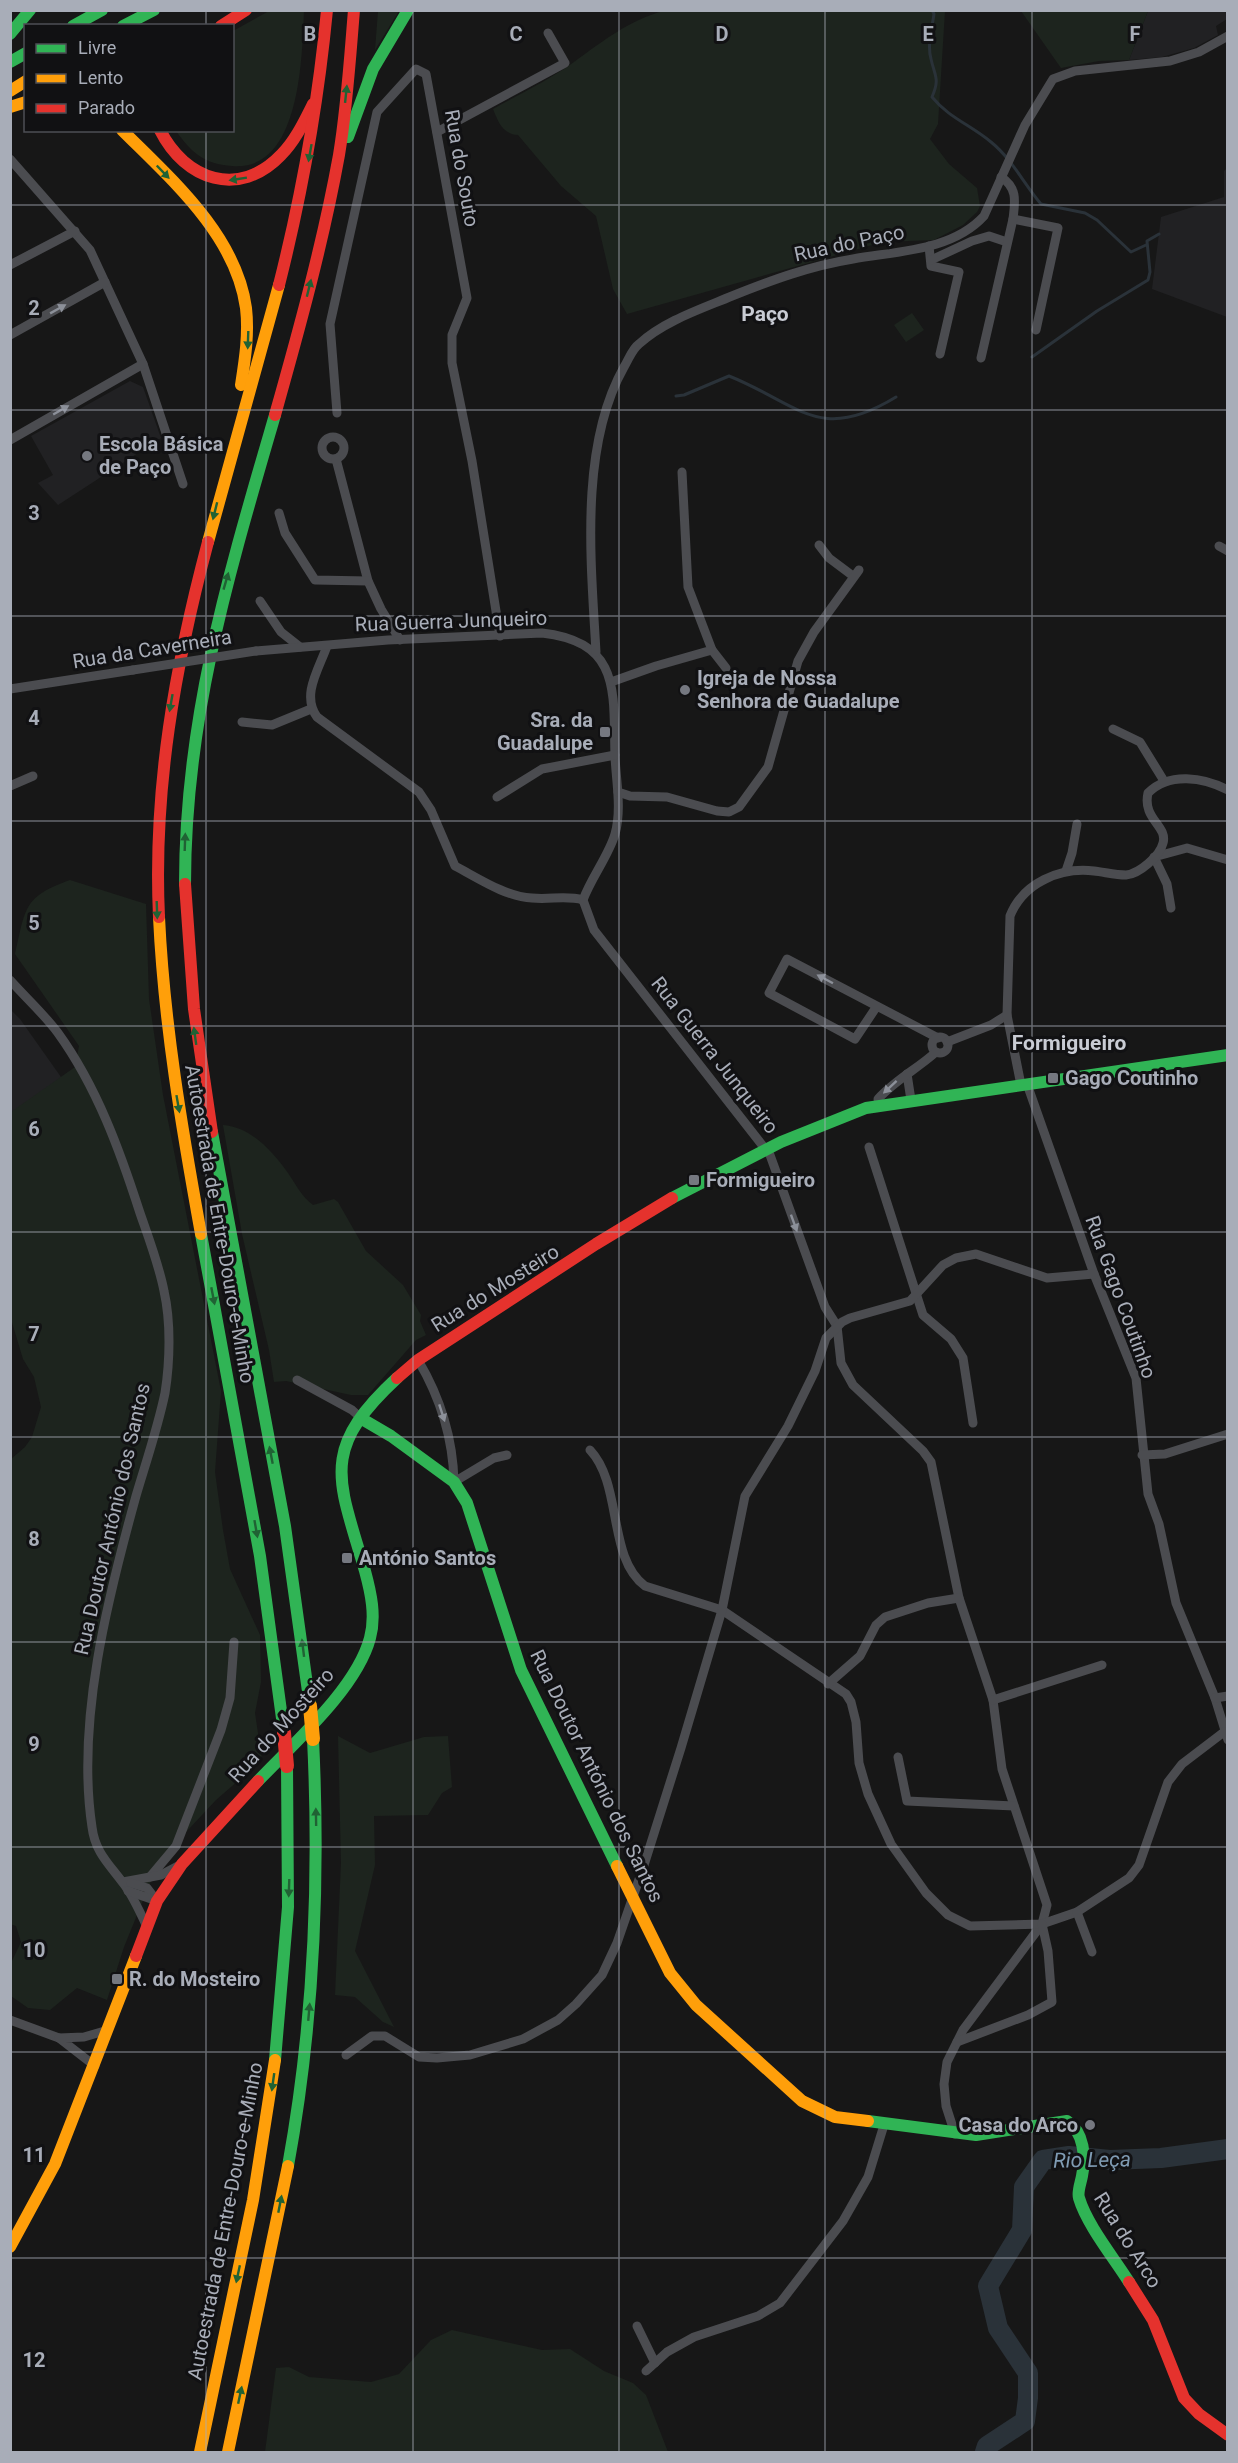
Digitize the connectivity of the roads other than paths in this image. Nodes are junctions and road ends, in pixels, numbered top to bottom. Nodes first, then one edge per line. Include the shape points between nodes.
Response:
1 (30, 10) edge
2 (102, 10) edge
3 (154, 10) edge
4 (246, 10) edge
5 (327, 10) edge
6 (354, 10) edge
7 (408, 10) edge
8 (78, 24) edge
9 (127, 24) edge
10 (224, 24) edge
11 (548, 33) dead end
12 (10, 34) edge
13 (1227, 36) edge
14 (24, 53) edge
15 (10, 62) edge
16 (24, 82) edge
17 (10, 91) edge
18 (318, 95) junction
19 (124, 132) edge
20 (161, 132) edge
21 (437, 132) junction
22 (10, 159) edge
23 (335, 173) junction
24 (1001, 177) junction
25 (1013, 219) junction
26 (75, 231) junction
27 (1007, 242) junction
28 (929, 246) junction
29 (931, 260) junction
30 (10, 265) edge
31 (105, 282) junction
32 (1035, 330) dead end
33 (10, 335) edge
34 (940, 354) dead end
35 (981, 358) dead end
36 (142, 364) junction
37 (337, 413) dead end
38 (238, 435) junction
39 (10, 440) edge
40 (336, 459) dead end
41 (682, 472) dead end
42 (183, 484) dead end
43 (279, 513) dead end
44 (819, 545) dead end
45 (368, 581) junction
46 (260, 601) dead end
47 (500, 636) junction
48 (400, 640) junction
49 (327, 646) junction
50 (300, 647) junction
51 (712, 650) junction
52 (596, 652) junction
53 (726, 668) dead end
54 (611, 682) junction
55 (10, 689) edge
56 (311, 709) junction
57 (242, 722) dead end
58 (1113, 729) dead end
59 (615, 755) junction
60 (33, 776) dead end
61 (1164, 781) junction
62 (10, 786) edge
63 (1227, 790) edge
64 (618, 792) junction
65 (497, 797) dead end
66 (1077, 824) dead end
67 (1154, 857) junction
68 (1227, 860) edge
69 (1066, 871) junction
70 (584, 900) junction
71 (1171, 908) dead end
72 (10, 980) edge
73 (877, 1006) junction
74 (1007, 1015) junction
75 (943, 1040) junction
76 (1227, 1055) edge
77 (907, 1074) junction
78 (1024, 1084) junction
79 (904, 1100) junction
80 (879, 1105) junction
81 (869, 1147) dead end
82 (766, 1149) junction
83 (1094, 1274) junction
84 (917, 1295) junction
85 (837, 1326) junction
86 (418, 1360) junction
87 (297, 1380) dead end
88 (362, 1419) junction
89 (973, 1423) dead end
90 (1227, 1434) edge
91 (590, 1450) dead end
92 (507, 1455) dead end
93 (1142, 1455) junction
94 (454, 1482) junction
95 (959, 1598) junction
96 (723, 1610) junction
97 (234, 1642) dead end
98 (1102, 1665) dead end
99 (828, 1684) junction
100 (1227, 1696) edge
101 (1215, 1698) junction
102 (993, 1701) junction
103 (1226, 1736) edge
104 (898, 1757) dead end
105 (1014, 1806) junction
106 (182, 1864) junction
107 (150, 1877) junction
108 (125, 1887) junction
109 (632, 1895) junction
110 (157, 1901) junction
111 (1077, 1912) junction
112 (1042, 1924) junction
113 (147, 1928) junction
114 (1092, 1952) dead end
115 (10, 2020) edge
116 (108, 2030) junction
117 (58, 2038) junction
118 (957, 2042) junction
119 (346, 2055) dead end
120 (95, 2066) junction
121 (884, 2125) junction
122 (955, 2134) junction
123 (10, 2247) edge
124 (637, 2326) dead end
125 (655, 2363) junction
126 (646, 2371) dead end
127 (1227, 2435) edge
128 (200, 2452) edge
129 (228, 2452) edge

1 - 12 main road
2 - 8 main road
3 - 9 main road
4 - 10 main road
5 - 18 main road, Autoestrada de Entre-Douro-e-Minho
23 -> 6 main road, Autoestrada de Entre-Douro-e-Minho
7 - 23 main road via 373,69
11 - 21 street via 565,63
13 - 24 street, Rua do Paço via 1199,52 1170,61 1075,71 1053,80 1025,125
14 - 15 main road
16 - 17 main road
18 -> 20 main road via 285,152 262,171 240,180 215,179 188,168 170,151
18 -> 38 main road, Autoestrada de Entre-Douro-e-Minho via 302,198
19 -> 38 main road via 211,225 237,270 248,322 247,361 230,425
21 - 37 street, Rua do Souto via 426,74 416,69 377,112 330,324
21 - 47 street, Rua do Souto via 467,298 453,336 452,363
22 - 26 street
129 -> 23 main road, Autoestrada de Entre-Douro-e-Minho, bridge via 283,2189 304,2056 315,1920 316,1807 310,1706 285,1527 197,1051 185,929 188,783 221,599 293,348
24 - 25 street via 1015,196
24 - 28 street, Rua do Paço via 984,216 973,228
25 - 27 street
25 - 32 street via 1058,228
26 - 30 street
26 - 31 street via 90,250
27 - 29 street via 989,236
27 - 35 street
28 - 29 street
28 - 52 street, Rua do Paço via 813,265 704,308 636,345 613,387 598,433 593,468
29 - 34 street via 931,266 959,272
33 -> 31 street
31 - 36 street
39 -> 36 street
36 - 42 street
38 -> 128 main road, Autoestrada de Entre-Douro-e-Minho, bridge via 172,693 161,783 156,906 170,1064 274,1641 287,1766 289,1888 278,2046 261,2158
40 - 45 street
41 - 51 street via 688,587
43 - 45 street via 288,538 315,580
44 - 64 street via 829,558 856,573 798,661 768,767 740,807 723,812 667,797
45 - 48 street
46 - 50 street via 281,632
47 - 48 street, Rua Guerra Junqueiro
47 - 52 street, Rua Guerra Junqueiro via 561,635
48 - 49 street, Rua Guerra Junqueiro
49 - 50 street, Rua Guerra Junqueiro
49 - 56 street via 309,696
50 - 55 street, Rua da Caverneira, bridge
51 - 53 street
51 - 54 street
52 - 54 street
54 - 59 street via 616,718
56 - 57 street via 272,725
56 - 70 street via 419,792 455,866 515,895
58 - 61 street via 1140,742
59 - 64 street
59 - 65 street via 542,769
60 - 62 street
61 - 63 street via 1195,779
61 - 67 street via 1148,793 1147,800 1148,814 1164,842
64 - 70 street via 615,834
66 - 69 street
67 - 68 street via 1187,848
67 - 69 street via 1131,874
67 - 71 street via 1167,885
69 - 74 street, Rua Gago Coutinho via 1037,884 1013,909
70 - 82 street, Rua Guerra Junqueiro via 594,930
72 - 108 street, Rua Doutor António dos Santos via 58,1033 91,1087 111,1128 135,1195 164,1292 168,1327 165,1392 122,1546 92,1699 92,1827 104,1863
73 -> 73 street via 787,959 769,993 855,1039
73 - 75 street
74 - 75 street via 991,1025
74 - 78 street, Rua Gago Coutinho
75 - 77 street via 932,1045 936,1052
76 - 78 main road, Rua do Mosteiro
77 - 79 street
77 -> 80 street via 891,1084 878,1099
78 - 79 main road, Rua do Mosteiro
78 - 83 street, Rua Gago Coutinho
79 - 80 main road, Rua do Mosteiro
80 - 82 main road, Rua do Mosteiro via 849,1112
81 - 84 street
82 -> 85 street, Rua Guerra Junqueiro via 825,1307
82 - 86 main road, Rua do Mosteiro via 661,1204
83 - 84 street via 1047,1278 966,1255 943,1265
83 - 93 street, Rua Gago Coutinho via 1136,1378
84 - 85 street
84 - 89 street via 923,1315 951,1339 963,1358
85 - 95 street via 841,1363 853,1385 931,1462
85 - 96 street via 826,1338 815,1371 776,1449 745,1496
86 - 88 main road, Rua do Mosteiro via 390,1382
86 -> 94 street via 432,1384 444,1420
87 - 88 street, Rua Doutor António dos Santos
88 - 94 main road, Rua Doutor António dos Santos
88 - 106 main road, Rua do Mosteiro via 346,1443 340,1471 372,1594 372,1628 363,1657 343,1689
90 - 93 street via 1165,1454
91 - 96 street via 597,1457 628,1568 635,1579 645,1587
92 - 94 street via 494,1458
93 - 101 street, Rua Gago Coutinho via 1176,1603
94 - 109 main road, Rua Doutor António dos Santos via 467,1503 521,1670
95 - 99 street via 885,1617 876,1625 860,1656
95 - 102 street
96 - 99 street
96 - 109 street
97 - 107 street via 230,1698 221,1730 176,1846
98 - 102 street
99 - 112 street via 846,1694 851,1702 859,1763 868,1794 891,1844 926,1893 948,1915 970,1926
100 - 101 street
101 - 103 street, Rua Gago Coutinho
102 - 105 street via 1002,1769
103 - 111 street via 1182,1764 1168,1782 1139,1865 1129,1878
104 - 105 street via 907,1801
105 - 112 street via 1047,1905
106 - 107 street
106 - 110 main road, Rua do Mosteiro
107 - 108 street
108 - 110 street, Rua Doutor António dos Santos via 147,1888
108 - 113 street, Rua Doutor António dos Santos
109 - 119 street via 602,1975 558,2020 523,2039 470,2055 419,2057 385,2036 378,2036 362,2041
109 - 121 main road, Rua Doutor António dos Santos via 670,1973 696,2005 802,2101 835,2117
110 - 113 main road, Rua do Mosteiro
111 - 112 street
111 - 114 street
112 - 118 street
112 - 118 street via 1052,2001 1028,2015
113 - 116 main road, Rua do Mosteiro
115 - 117 street
116 - 117 street via 84,2037
116 - 120 main road, Rua do Mosteiro
117 - 120 street
118 - 122 street via 947,2062 944,2084
120 - 123 main road, Rua do Mosteiro via 55,2164
121 - 122 main road, Rua do Arco
121 - 125 street via 868,2177 848,2212 780,2303 758,2316 694,2337 666,2352
122 - 127 main road, Rua do Arco via 976,2135 1042,2122 1067,2121 1076,2127 1084,2165 1078,2196 1085,2212 1153,2320 1184,2398
124 - 125 street
125 - 126 street

